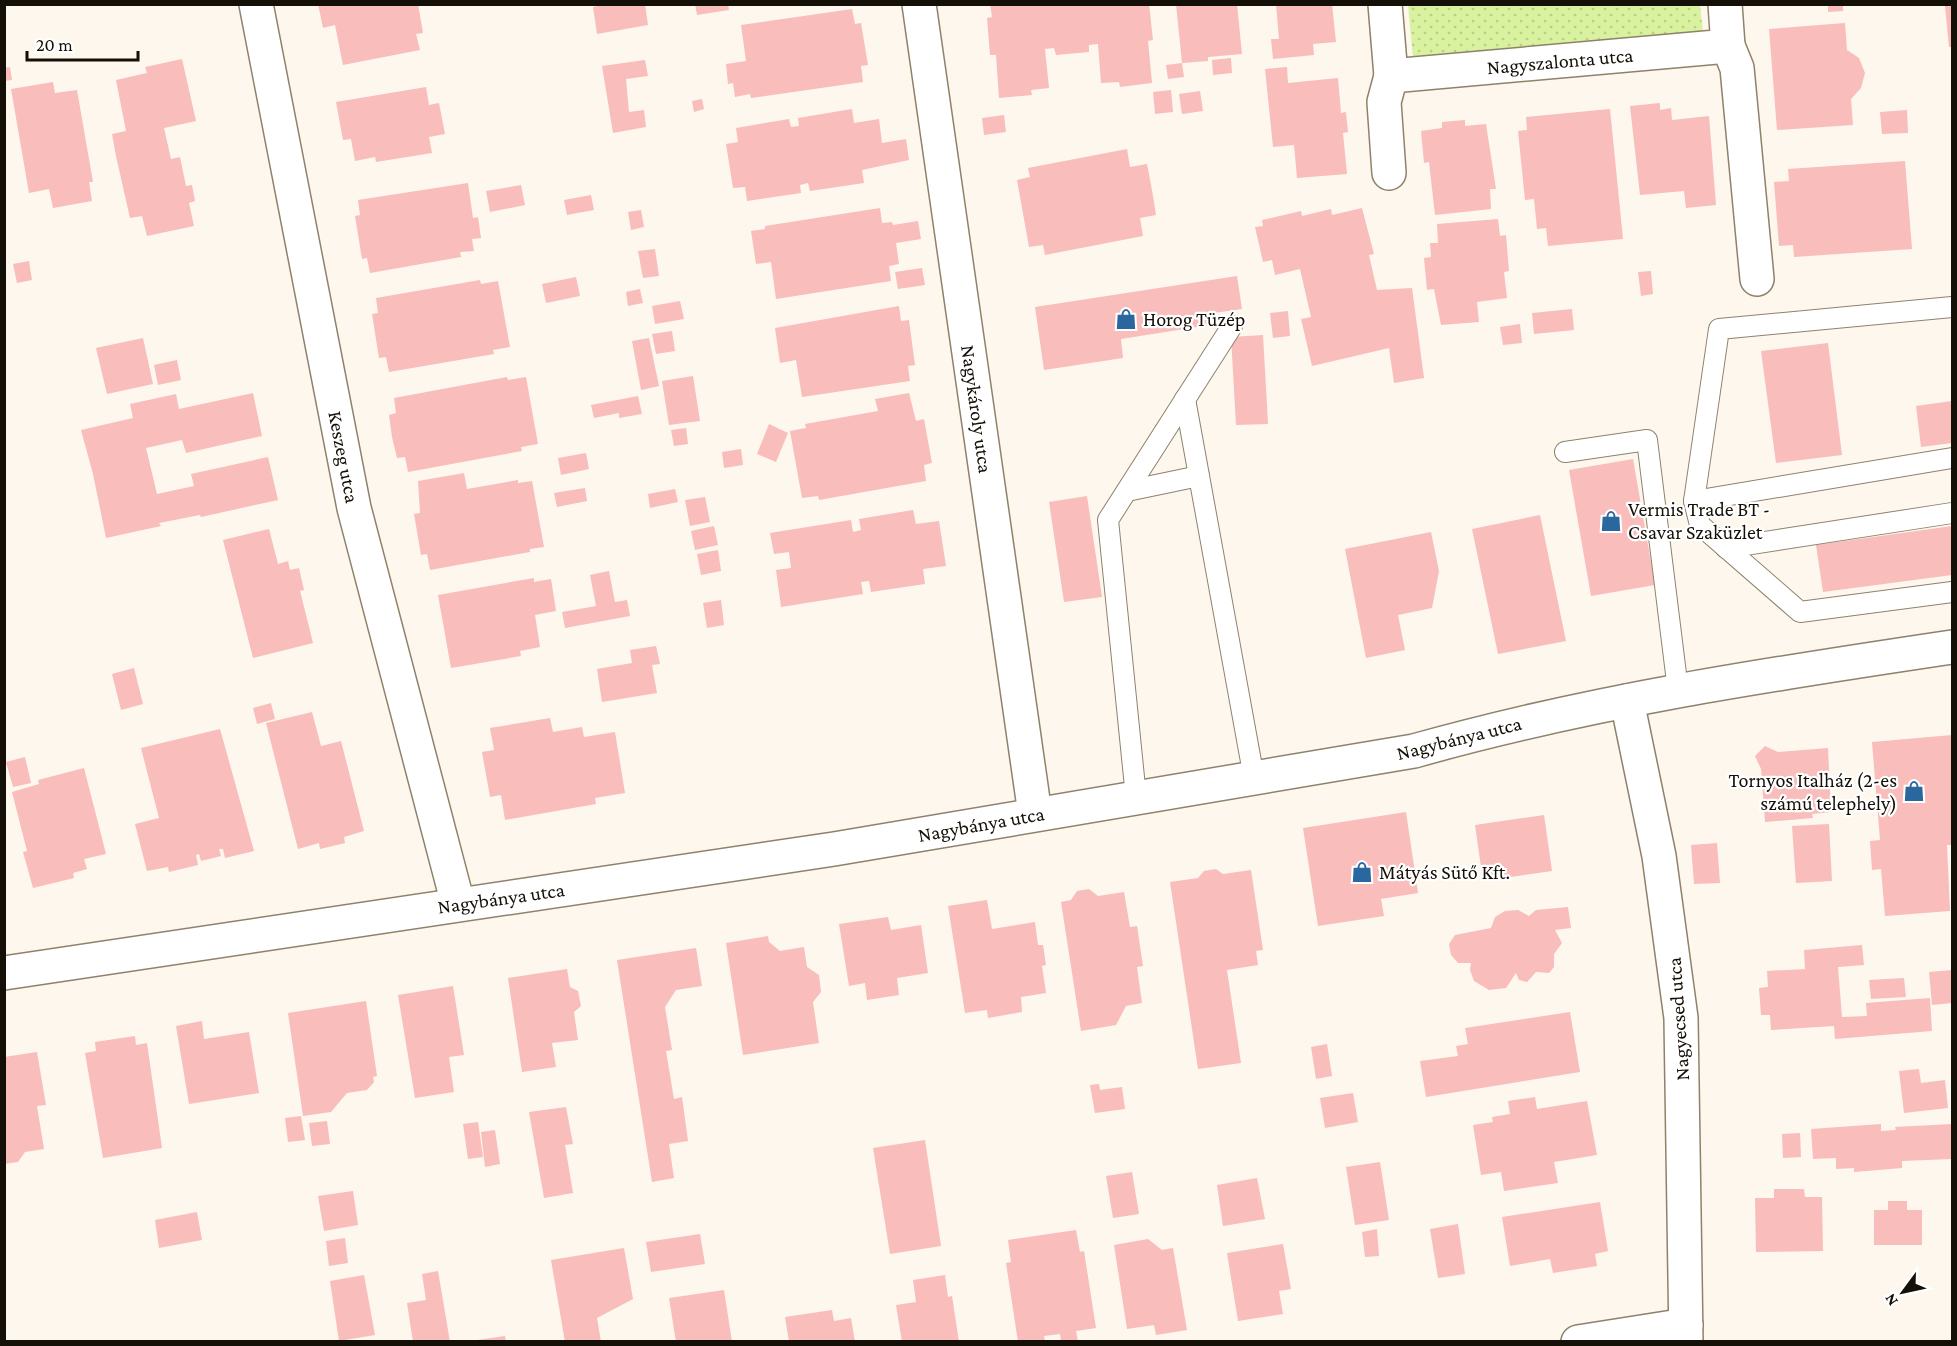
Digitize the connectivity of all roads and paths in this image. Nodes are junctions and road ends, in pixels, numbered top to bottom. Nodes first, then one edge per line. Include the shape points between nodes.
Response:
1 (256, 4) edge
2 (919, 4) edge
3 (1384, 4) edge
4 (1725, 4) edge
5 (1728, 46) junction
6 (1391, 76) junction
7 (1389, 173) dead end
8 (1757, 279) dead end
9 (1953, 307) edge
10 (1232, 326) dead end
11 (1185, 399) junction
12 (1565, 452) dead end
13 (1953, 458) edge
14 (1199, 476) junction
15 (1127, 490) junction
16 (1694, 501) junction
17 (1953, 513) edge
18 (1726, 548) junction
19 (1953, 592) edge
20 (1953, 647) edge
21 (1678, 690) junction
22 (1627, 701) junction
23 (1254, 778) junction
24 (1136, 797) junction
25 (1035, 814) junction
26 (458, 904) junction
27 (4, 973) edge
28 (1686, 1333) edge
29 (1578, 1341) edge

1 - 26 street, Keszeg utca via 354,508
2 - 25 street, Nagykároly utca
3 - 6 street
4 - 5 street
5 - 6 street, Nagyszalonta utca
5 - 8 street via 1737,68
6 - 7 street via 1384,102
9 - 16 lane via 1719,329
10 - 11 lane
11 - 14 lane
11 - 15 lane
12 - 21 lane via 1647,440
13 - 16 lane
14 - 15 lane
14 - 23 lane
15 - 24 lane via 1108,520
16 - 18 lane via 1700,525
17 - 18 lane
18 - 19 lane via 1800,612
20 - 21 street, Nagybánya utca
21 - 22 street, Nagybánya utca
22 - 23 street, Nagybánya utca via 1493,729 1414,751
22 - 28 street, Nagyecsed utca via 1659,856 1677,977
23 - 24 street, Nagybánya utca
24 - 25 street, Nagybánya utca
25 - 26 street, Nagybánya utca via 834,849
26 - 27 street, Nagybánya utca
28 - 29 street

